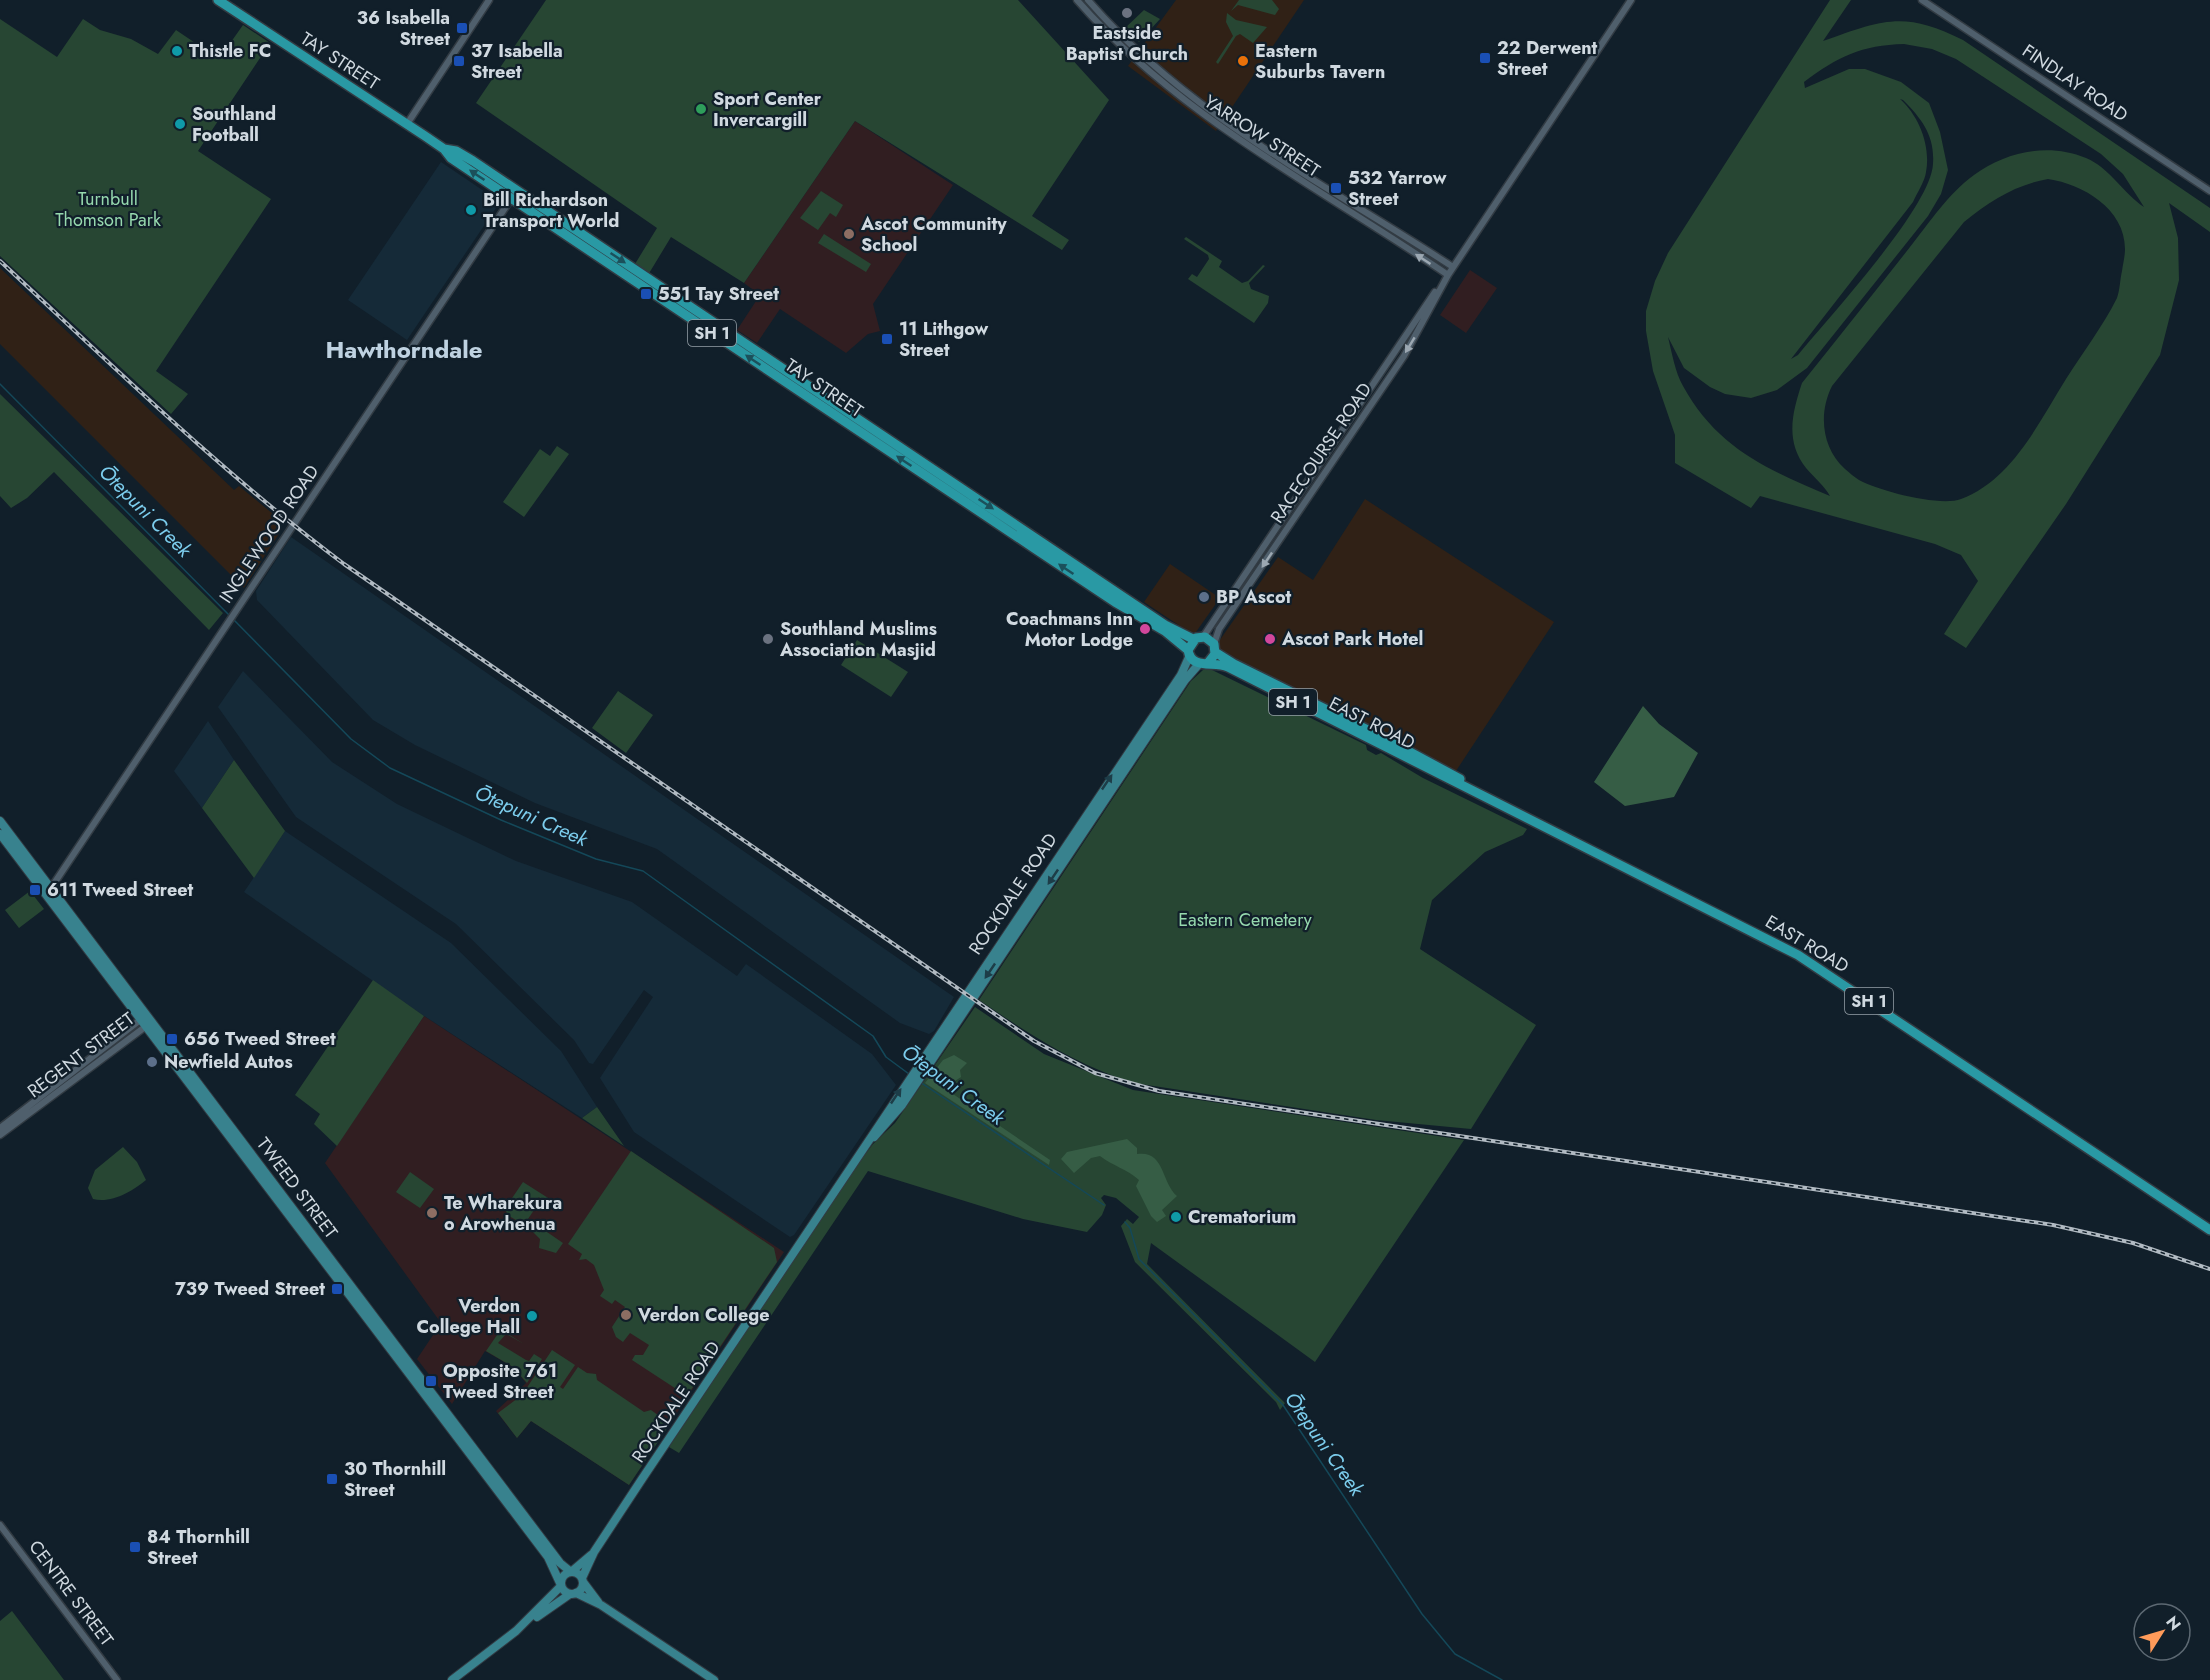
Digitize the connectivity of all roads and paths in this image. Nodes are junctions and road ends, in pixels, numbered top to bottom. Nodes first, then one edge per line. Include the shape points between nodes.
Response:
1 (218, 0) edge
2 (489, 0) edge
3 (1077, 0) edge
4 (1088, 0) edge
5 (1631, 0) edge
6 (1922, 0) edge
7 (406, 124) junction
8 (2210, 191) edge
9 (514, 194) junction
10 (1453, 267) junction
11 (1448, 275) junction
12 (660, 292) junction
13 (1371, 386) junction
14 (1380, 392) junction
15 (1203, 637) junction
16 (1193, 639) junction
17 (1215, 648) junction
18 (1189, 653) junction
19 (1203, 663) junction
20 (1489, 799) junction
21 (0, 821) edge
22 (1078, 832) junction
23 (0, 834) edge
24 (48, 892) junction
25 (146, 1021) junction
26 (0, 1128) edge
27 (0, 1135) edge
28 (2210, 1230) edge
29 (369, 1315) junction
30 (0, 1525) edge
31 (594, 1552) junction
32 (571, 1572) junction
33 (582, 1580) junction
34 (561, 1584) junction
35 (573, 1594) junction
36 (601, 1605) junction
37 (516, 1631) junction
38 (117, 1680) edge
39 (452, 1680) edge
40 (714, 1680) edge

1 - 7 highway, TAY STREET / SH 1
2 - 7 street
11 -> 3 street, YARROW STREET via 1195,110 1136,61
4 - 10 street, YARROW STREET via 1141,56 1203,106
5 - 10 street, RACECOURSE ROAD
6 - 8 street, FINDLAY ROAD
7 - 9 highway, TAY STREET / SH 1 via 451,158
9 - 12 highway, TAY STREET / SH 1
9 - 24 street, INGLEWOOD ROAD
10 - 11 street, RACECOURSE ROAD
11 - 13 street, RACECOURSE ROAD
11 -> 14 street, RACECOURSE ROAD
12 -> 16 highway, TAY STREET / SH 1 via 1165,625
18 -> 12 highway, TAY STREET / SH 1 via 1165,631 1115,602
13 - 14 street
13 - 15 street, RACECOURSE ROAD
14 -> 17 street, RACECOURSE ROAD via 1219,629
15 - 16 highway
15 - 17 highway, SH 1
16 - 18 highway
17 - 19 highway
17 - 20 highway, EAST ROAD / SH 1 via 1234,664 1423,758
18 - 19 highway, SH 1
22 -> 18 main road, ROCKDALE ROAD via 1181,675
19 - 20 highway, EAST ROAD / SH 1 via 1228,667
19 - 22 main road, ROCKDALE ROAD via 1185,680
20 - 28 highway, EAST ROAD / SH 1 via 1798,956
21 - 24 main road, TWEED STREET
22 - 31 main road, ROCKDALE ROAD via 892,1116 863,1149
23 - 24 main road, TWEED STREET
24 - 25 main road, TWEED STREET
25 - 26 street, REGENT STREET
25 - 27 street, REGENT STREET
25 - 29 main road, TWEED STREET
29 - 32 main road, TWEED STREET via 557,1560
29 - 34 main road, TWEED STREET via 548,1557
30 - 38 street, CENTRE STREET
31 - 32 main road, ROCKDALE ROAD
31 - 33 main road, ROCKDALE ROAD
32 - 33 main road
32 - 34 main road via 565,1574
33 - 35 main road via 581,1589
33 - 36 main road
34 - 35 main road
34 - 37 main road
35 - 36 main road
35 - 37 main road
36 - 40 main road
37 - 39 main road

